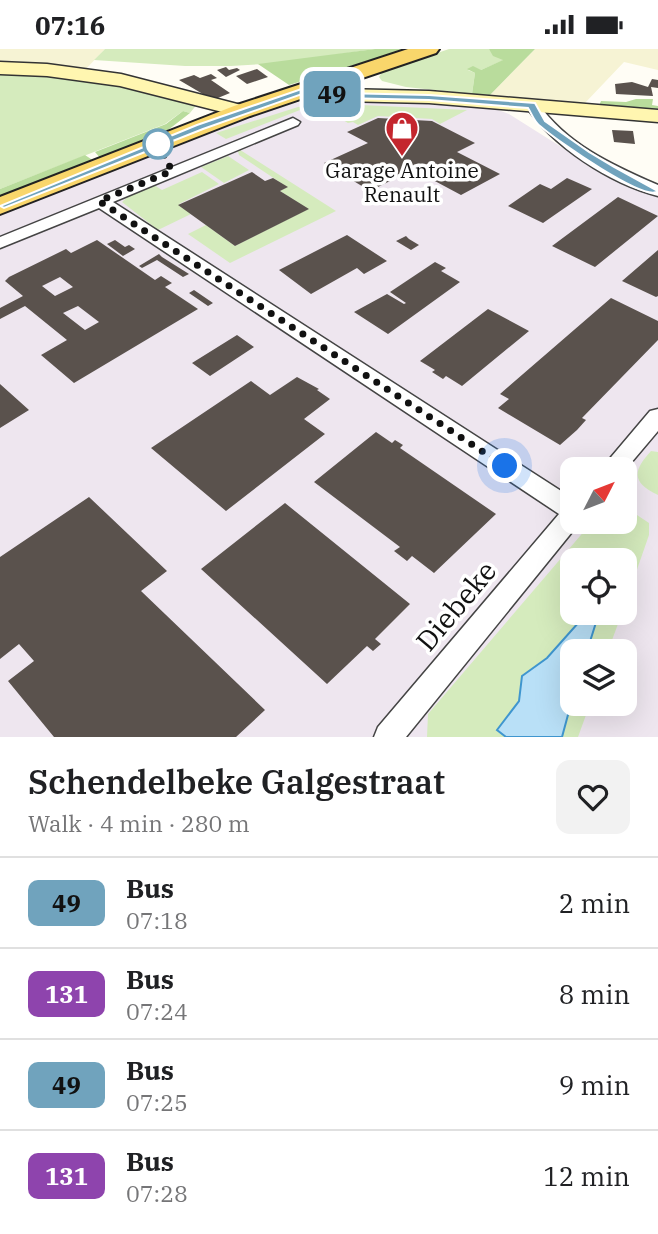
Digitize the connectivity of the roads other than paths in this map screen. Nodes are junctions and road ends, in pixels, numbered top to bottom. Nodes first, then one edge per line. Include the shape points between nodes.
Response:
1 (429, 49) edge
2 (0, 68) edge
3 (352, 74) junction
4 (316, 86) junction
5 (429, 97) junction
6 (532, 105) junction
7 (242, 111) junction
8 (658, 116) edge
9 (293, 122) dead end
10 (658, 191) edge
11 (99, 201) junction
12 (0, 206) edge
13 (0, 243) edge
14 (658, 417) edge
15 (623, 457) edge
16 (560, 504) edge
17 (560, 527) edge
18 (388, 737) edge

1 - 3 main road
2 - 7 main road via 121,80
3 - 4 main road
3 - 5 main road via 372,85
4 - 5 main road via 340,95
4 - 7 main road
5 - 6 main road
6 - 8 main road
6 - 10 street via 541,123 585,154
7 - 12 main road
9 - 11 street
11 - 13 street
11 - 16 street, Diebeke
14 - 15 street
17 - 18 street, Diebeke

